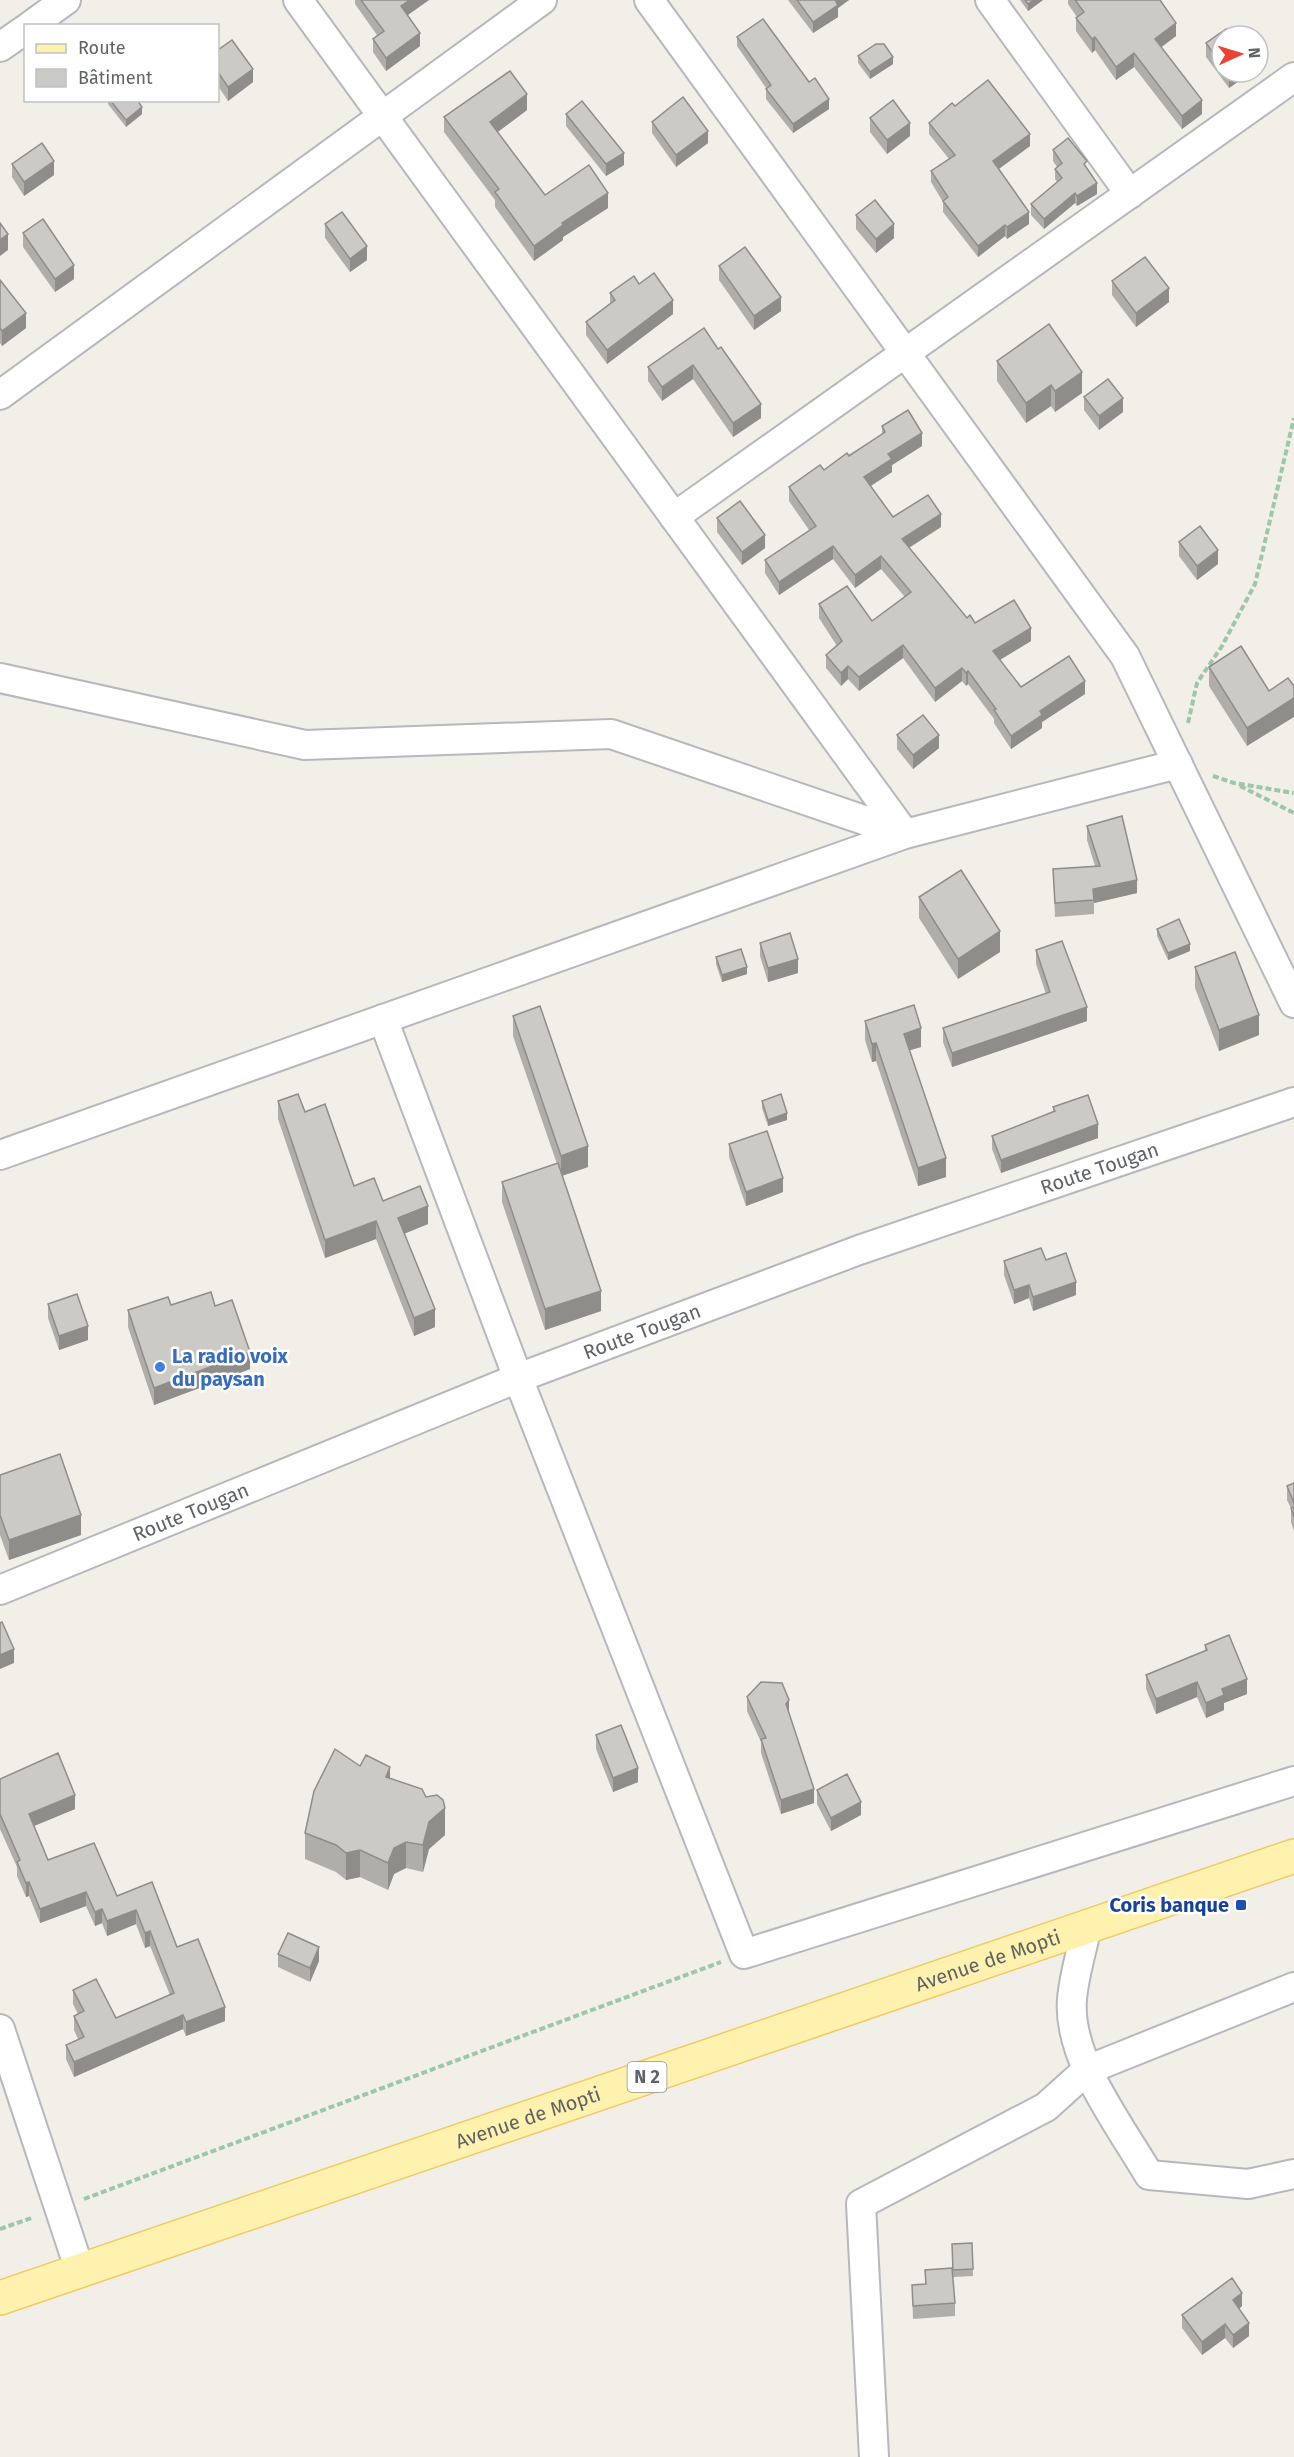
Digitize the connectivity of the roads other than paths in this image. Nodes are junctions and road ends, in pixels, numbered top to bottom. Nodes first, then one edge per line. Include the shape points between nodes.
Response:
1 (66, 0) edge
2 (298, 0) edge
3 (542, 0) edge
4 (649, 0) edge
5 (990, 0) edge
6 (33, 24) edge
7 (24, 30) edge
8 (0, 47) edge
9 (1294, 77) edge
10 (383, 116) junction
11 (1130, 194) junction
12 (906, 354) junction
13 (0, 396) edge
14 (674, 517) junction
15 (0, 678) edge
16 (1178, 764) junction
17 (905, 834) junction
18 (1294, 1003) edge
19 (383, 1019) junction
20 (1294, 1102) edge
21 (0, 1155) edge
22 (519, 1378) junction
23 (0, 1590) edge
24 (1294, 1781) edge
25 (1294, 1856) edge
26 (1087, 1926) junction
27 (1294, 1987) edge
28 (0, 2029) edge
29 (1087, 2070) junction
30 (1294, 2174) edge
31 (80, 2271) junction
32 (0, 2298) edge
33 (874, 2457) edge

1 - 6 street
2 - 10 street
3 - 10 street
4 - 12 street
5 - 11 street
7 - 8 street
9 - 11 street
10 - 13 street
10 - 14 street
11 - 12 street
12 - 14 street
12 - 16 street via 1125,656
14 - 17 street
15 - 17 street via 305,745 611,734
16 - 17 street
16 - 18 street
17 - 19 street
19 - 21 street
19 - 22 street
20 - 22 street, Route Tougan via 859,1250
22 - 23 street, Route Tougan
22 - 24 street via 744,1954
25 - 26 main road, Avenue de Mopti / N 2
26 - 29 street via 1072,1999 1074,2033
26 - 31 main road, Avenue de Mopti / N 2
27 - 29 street
28 - 31 street
29 - 30 street via 1149,2175 1248,2184
29 - 33 street via 1046,2107 861,2204
31 - 32 main road, Avenue de Mopti / N 2

